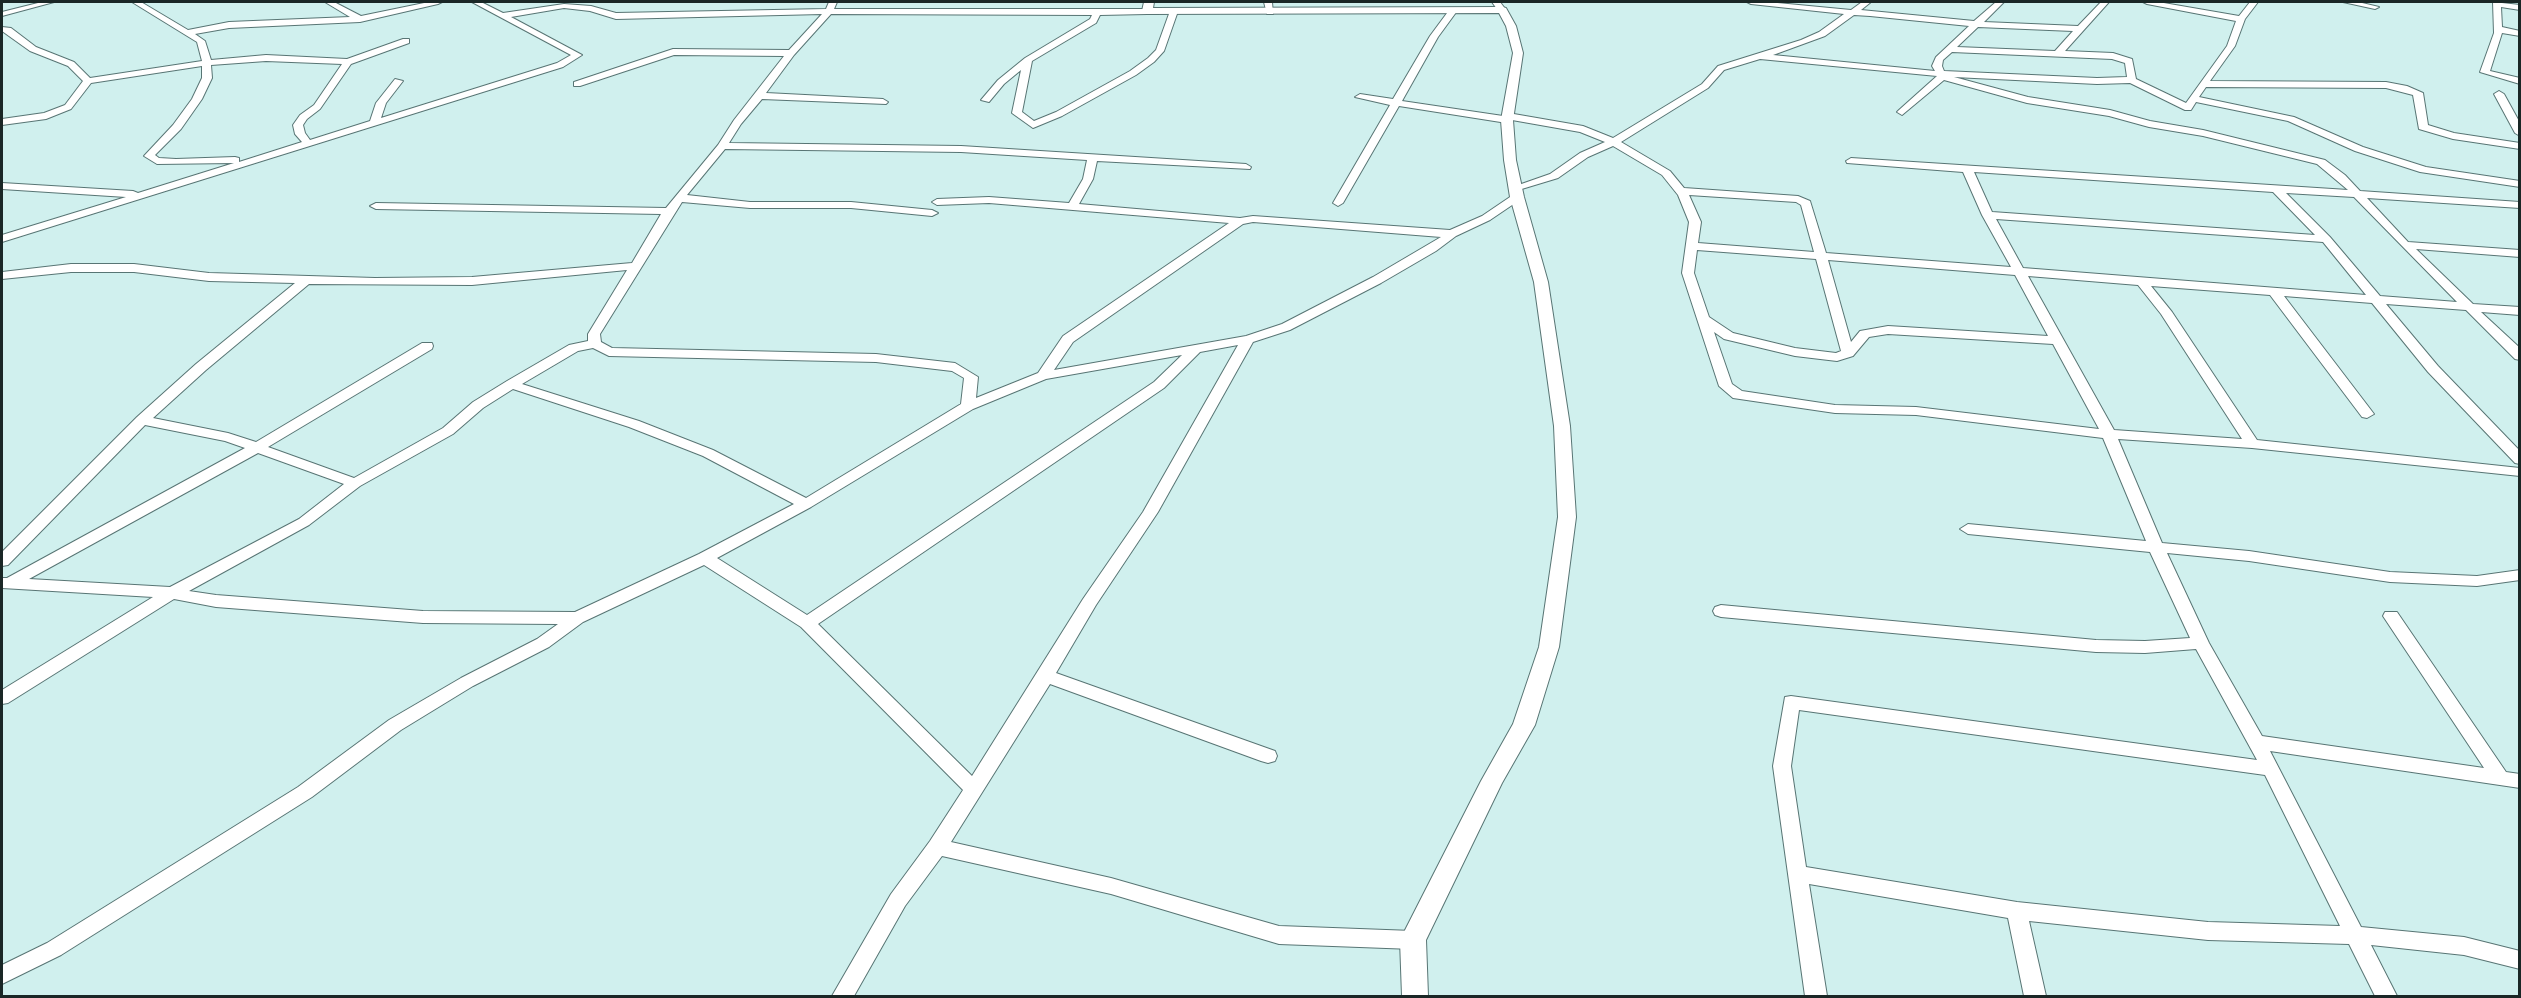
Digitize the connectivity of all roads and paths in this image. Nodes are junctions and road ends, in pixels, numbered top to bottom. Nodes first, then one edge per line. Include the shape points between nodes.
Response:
1 (50, 2) edge
2 (136, 2) edge
3 (329, 2) edge
4 (438, 2) edge
5 (476, 2) edge
6 (600, 2) edge
7 (918, 2) edge
8 (1037, 2) edge
9 (1751, 2) edge
10 (1867, 2) edge
11 (2000, 2) edge
12 (2105, 2) edge
13 (2147, 2) edge
14 (2254, 2) edge
15 (2347, 2) edge
16 (2497, 3) edge
17 (831, 6) edge
18 (1148, 6) edge
19 (1499, 6) edge
20 (1269, 7) edge
21 (2375, 7) dead end
22 (591, 9) junction
23 (2520, 9) edge
24 (1174, 11) junction
25 (1453, 11) junction
26 (913, 12) junction
27 (1034, 12) junction
28 (1097, 13) junction
29 (1850, 13) junction
30 (2, 14) edge
31 (502, 16) junction
32 (360, 18) junction
33 (2241, 19) junction
34 (1974, 24) junction
35 (2, 29) edge
36 (2079, 29) junction
37 (2498, 29) junction
38 (189, 32) junction
39 (2520, 34) edge
40 (406, 41) dead end
41 (1951, 49) junction
42 (791, 53) junction
43 (2058, 53) junction
44 (1760, 56) junction
45 (1028, 60) junction
46 (348, 62) junction
47 (206, 63) junction
48 (1941, 76) junction
49 (2132, 80) junction
50 (88, 81) junction
51 (398, 81) dead end
52 (2520, 81) edge
53 (578, 84) dead end
54 (2203, 84) junction
55 (2499, 94) dead end
56 (759, 96) junction
57 (1360, 97) dead end
58 (986, 100) dead end
59 (883, 102) dead end
60 (1397, 103) junction
61 (2191, 104) junction
62 (1902, 112) dead end
63 (1508, 118) junction
64 (375, 121) junction
65 (2, 122) edge
66 (2203, 133) junction
67 (2520, 133) edge
68 (307, 141) junction
69 (1613, 142) junction
70 (723, 146) junction
71 (2520, 146) edge
72 (1093, 157) junction
73 (254, 160) junction
74 (1851, 161) dead end
75 (1246, 167) dead end
76 (1968, 170) junction
77 (2520, 184) edge
78 (2, 186) edge
79 (2276, 189) junction
80 (1680, 191) junction
81 (1516, 192) junction
82 (142, 194) junction
83 (2357, 194) junction
84 (680, 198) junction
85 (937, 202) dead end
86 (1338, 203) dead end
87 (2520, 205) edge
88 (376, 206) dead end
89 (1073, 206) junction
90 (669, 211) junction
91 (932, 213) dead end
92 (1988, 215) junction
93 (1240, 220) junction
94 (1452, 234) junction
95 (2, 239) edge
96 (2326, 239) junction
97 (2405, 245) junction
98 (1692, 246) junction
99 (2520, 254) edge
100 (1820, 255) junction
101 (635, 266) junction
102 (2019, 272) junction
103 (2, 275) edge
104 (307, 279) junction
105 (2143, 283) junction
106 (2275, 293) junction
107 (2378, 301) junction
108 (2468, 307) junction
109 (2520, 311) edge
110 (1704, 319) junction
111 (1248, 339) junction
112 (2056, 340) junction
113 (595, 344) junction
114 (427, 346) dead end
115 (1196, 348) junction
116 (1848, 353) junction
117 (2520, 356) edge
118 (1043, 376) junction
119 (512, 384) junction
120 (968, 406) junction
121 (2367, 414) dead end
122 (142, 420) junction
123 (2109, 434) junction
124 (2252, 444) junction
125 (256, 448) junction
126 (2520, 459) edge
127 (2520, 472) edge
128 (355, 483) junction
129 (806, 504) junction
130 (1968, 529) dead end
131 (2156, 547) junction
132 (705, 558) junction
133 (2, 561) edge
134 (2520, 575) edge
135 (5, 583) edge
136 (172, 593) junction
137 (1721, 611) dead end
138 (2391, 616) dead end
139 (577, 618) junction
140 (807, 623) junction
141 (2202, 643) junction
142 (1046, 676) junction
143 (2, 698) edge
144 (2256, 742) junction
145 (1268, 756) dead end
146 (2271, 769) junction
147 (2500, 778) junction
148 (2520, 781) edge
149 (974, 789) junction
150 (937, 847) junction
151 (1797, 874) junction
152 (2017, 911) junction
153 (2354, 935) junction
154 (1413, 940) junction
155 (2520, 960) edge
156 (2, 975) edge
157 (843, 996) edge
158 (1415, 996) edge
159 (1816, 996) edge
160 (2035, 996) edge
161 (2386, 996) edge

1 - 30 street
2 - 38 street
3 - 32 street
4 - 32 street
5 - 31 street
6 - 22 street
7 - 26 street
8 - 27 street
9 - 29 street
10 - 29 street
11 - 34 street
12 - 36 street
13 - 33 street
14 - 33 street
15 - 21 street
16 - 23 street
16 - 37 street
17 - 22 street via 616,16
17 - 26 street
17 - 42 street
18 - 24 street
18 - 28 street
19 - 25 street
19 - 63 street via 1511,26 1518,53
20 - 24 street
20 - 25 street
22 - 31 street via 564,6
24 - 45 street via 1160,51 1150,60 1133,73 1033,125 1017,113
25 - 60 street via 1434,36
26 - 27 street
27 - 28 street
28 - 45 street via 1087,25
29 - 34 street
29 - 44 street via 1822,34
31 - 64 street via 578,55
32 - 38 street via 229,25
33 - 54 street via 2231,46
34 - 36 street
34 - 41 street
35 - 50 street via 33,49 71,64
36 - 43 street
37 - 39 street
37 - 52 street via 2485,72
38 - 47 street via 201,41
40 - 46 street
41 - 43 street
41 - 48 street via 1939,59
42 - 53 street via 673,52
42 - 56 street
43 - 49 street via 2123,58 2129,61
44 - 48 street
44 - 69 street via 1721,69 1705,86
45 - 58 street
46 - 47 street via 266,58
46 - 68 street via 317,107 298,125
47 - 50 street
47 - 73 street via 207,78 198,99 149,156 157,161 176,162
48 - 49 street
48 - 62 street
48 - 66 street via 2027,100
49 - 61 street
50 - 65 street via 68,107 46,116
51 - 64 street via 381,103
54 - 61 street
54 - 71 street via 2365,83 2407,89 2418,93 2423,127 2453,136
55 - 67 street
56 - 59 street
56 - 70 street
57 - 60 street
60 - 63 street
60 - 86 street
61 - 66 street via 2192,120
61 - 77 street via 2291,119 2359,149 2424,170
63 - 69 street via 1583,129
63 - 81 street
64 - 68 street
66 - 83 street via 2321,162
68 - 73 street
69 - 80 street via 1666,173
69 - 81 street via 1584,155 1548,180
70 - 72 street via 961,149
70 - 84 street
72 - 75 street
72 - 89 street via 1088,179
73 - 82 street
74 - 76 street
76 - 79 street
76 - 92 street
78 - 82 street
79 - 83 street
79 - 96 street
80 - 98 street via 1695,222
80 - 100 street via 1798,199 1806,203
81 - 94 street via 1486,218
81 - 154 street via 1541,282 1562,426 1567,517 1549,646 1524,725
82 - 95 street
83 - 87 street
83 - 97 street
84 - 90 street
84 - 91 street via 750,204 851,205
85 - 89 street via 989,200
88 - 90 street
89 - 93 street
90 - 101 street
92 - 96 street
92 - 102 street
93 - 94 street
93 - 118 street via 1068,339
94 - 111 street via 1324,309
96 - 107 street
97 - 99 street
97 - 108 street
98 - 100 street
98 - 110 street via 1688,273
100 - 102 street
100 - 116 street
101 - 104 street via 472,281
101 - 113 street via 594,334
102 - 105 street
102 - 112 street
103 - 104 street via 71,268 124,268 209,277
104 - 122 street
105 - 106 street
105 - 124 street
106 - 107 street
106 - 121 street
107 - 108 street
107 - 126 street via 2433,369
108 - 109 street
108 - 117 street
110 - 116 street via 1729,336 1795,352 1837,357
110 - 123 street via 1726,386 1738,395 1835,409 1916,411
111 - 115 street
111 - 142 street via 1150,512
112 - 116 street via 1888,330 1865,334
112 - 123 street
113 - 119 street via 574,348
113 - 120 street via 609,352 876,358 955,368 971,377
114 - 125 street
115 - 118 street
115 - 140 street via 1159,385
118 - 120 street
119 - 128 street via 478,405 448,431
119 - 129 street via 708,453
120 - 129 street
122 - 125 street via 228,437
122 - 133 street
123 - 124 street
123 - 131 street
124 - 127 street
125 - 128 street
125 - 135 street
128 - 136 street via 304,522
129 - 132 street
130 - 131 street
131 - 134 street via 2390,577 2476,581
131 - 141 street
132 - 139 street
132 - 140 street
135 - 136 street
136 - 139 street via 216,601 423,617
136 - 143 street
137 - 141 street via 2096,646
138 - 147 street
139 - 156 street via 543,642 395,725 305,792 54,949
140 - 149 street
141 - 144 street
142 - 145 street
142 - 149 street
144 - 146 street
144 - 147 street
146 - 151 street via 1791,702 1782,766
146 - 153 street
147 - 148 street
149 - 150 street
150 - 154 street via 1111,886 1279,934
150 - 157 street via 898,900
151 - 152 street
151 - 159 street
152 - 153 street via 2208,931
152 - 160 street
153 - 155 street via 2464,946
153 - 161 street
154 - 158 street

